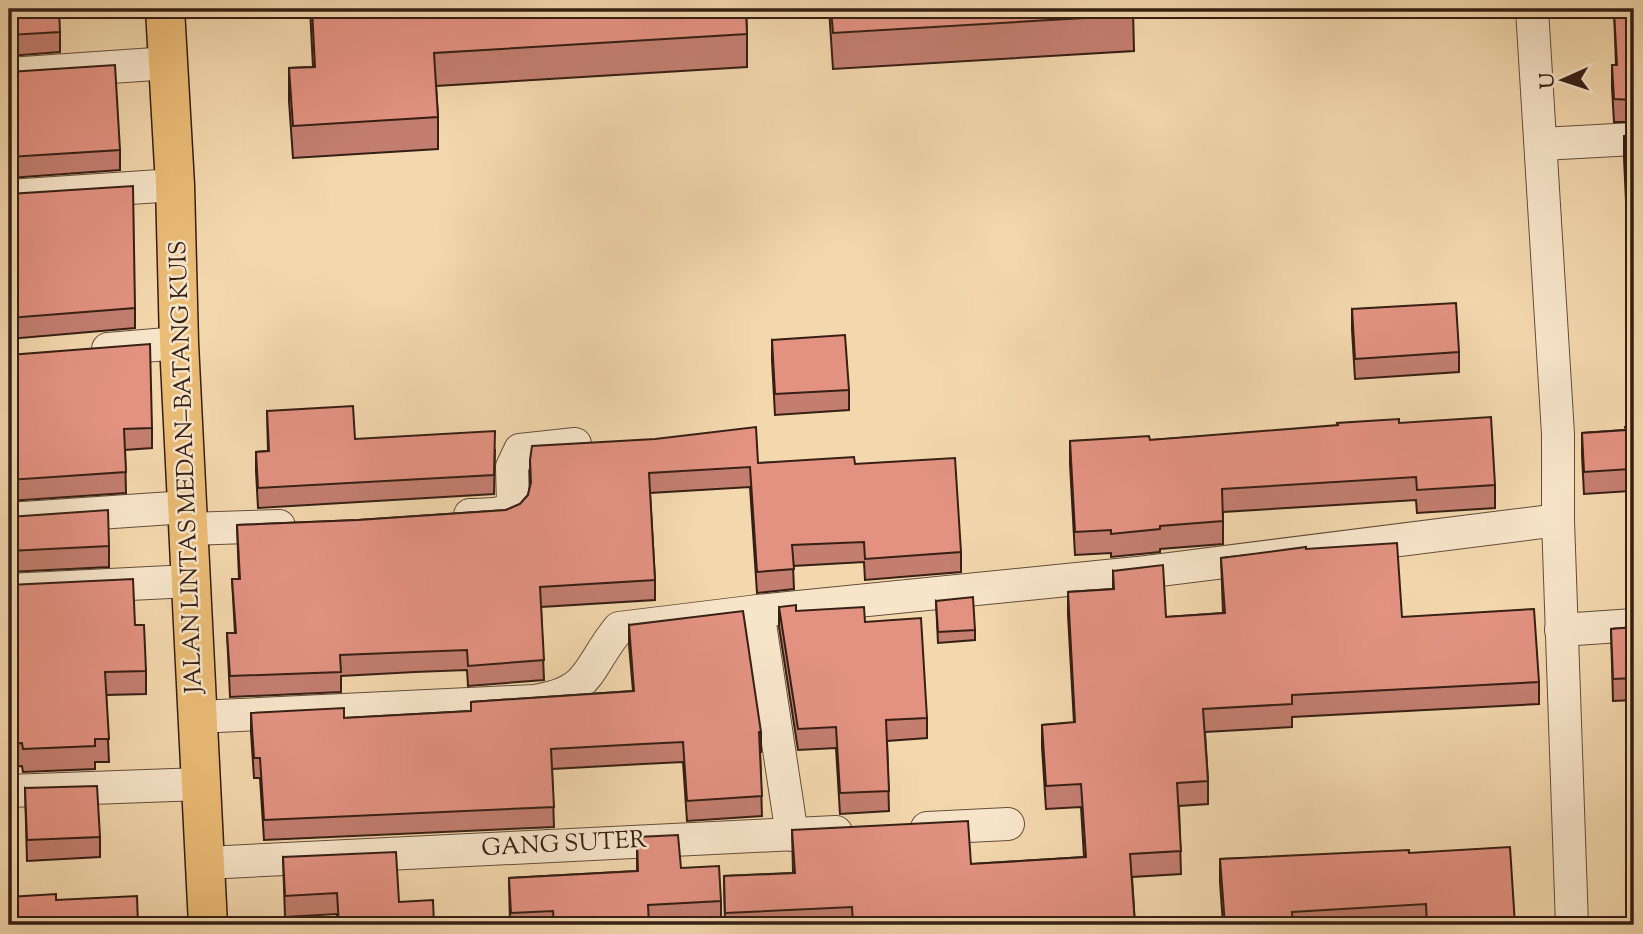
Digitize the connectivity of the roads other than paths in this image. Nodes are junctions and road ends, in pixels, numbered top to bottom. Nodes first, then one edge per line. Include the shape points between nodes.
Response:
1 (165, 9) edge
2 (1532, 9) edge
3 (169, 63) junction
4 (9, 74) edge
5 (1634, 139) edge
6 (1542, 144) junction
7 (176, 185) junction
8 (9, 196) edge
9 (179, 343) junction
10 (74, 351) edge
11 (601, 443) edge
12 (437, 517) edge
13 (187, 518) junction
14 (9, 519) edge
15 (1558, 520) junction
16 (304, 525) edge
17 (190, 581) junction
18 (9, 590) edge
19 (758, 611) junction
20 (1634, 625) edge
21 (1561, 630) junction
22 (197, 717) junction
23 (201, 784) junction
24 (9, 790) edge
25 (1008, 824) dead end
26 (900, 829) edge
27 (859, 831) edge
28 (792, 835) junction
29 (205, 863) junction
30 (208, 925) edge
31 (1572, 925) edge

1 - 3 highway, JALAN LINTAS MEDAN–BATANG KUIS
2 - 6 street
3 - 4 street
3 - 7 highway, JALAN LINTAS MEDAN–BATANG KUIS
5 - 6 street
6 - 15 street via 1571,433
7 - 8 street
7 - 9 highway, JALAN LINTAS MEDAN–BATANG KUIS
9 - 10 street
9 - 13 highway, JALAN LINTAS MEDAN–BATANG KUIS
11 - 12 street via 520,450 512,467 513,503 508,511
13 - 14 street
13 - 16 street
13 - 17 highway, JALAN LINTAS MEDAN–BATANG KUIS
15 - 19 street via 1137,573
15 - 21 street
17 - 18 street
17 - 22 highway, JALAN LINTAS MEDAN–BATANG KUIS
19 - 22 street via 618,628 590,673 558,697
19 - 28 street
20 - 21 street
21 - 31 street
22 - 23 highway, JALAN LINTAS MEDAN–BATANG KUIS
23 - 24 street
23 - 29 highway, JALAN LINTAS MEDAN–BATANG KUIS
25 - 26 street
27 - 28 street, GANG SUTER
28 - 29 street, GANG SUTER
29 - 30 highway, JALAN LINTAS MEDAN–BATANG KUIS

